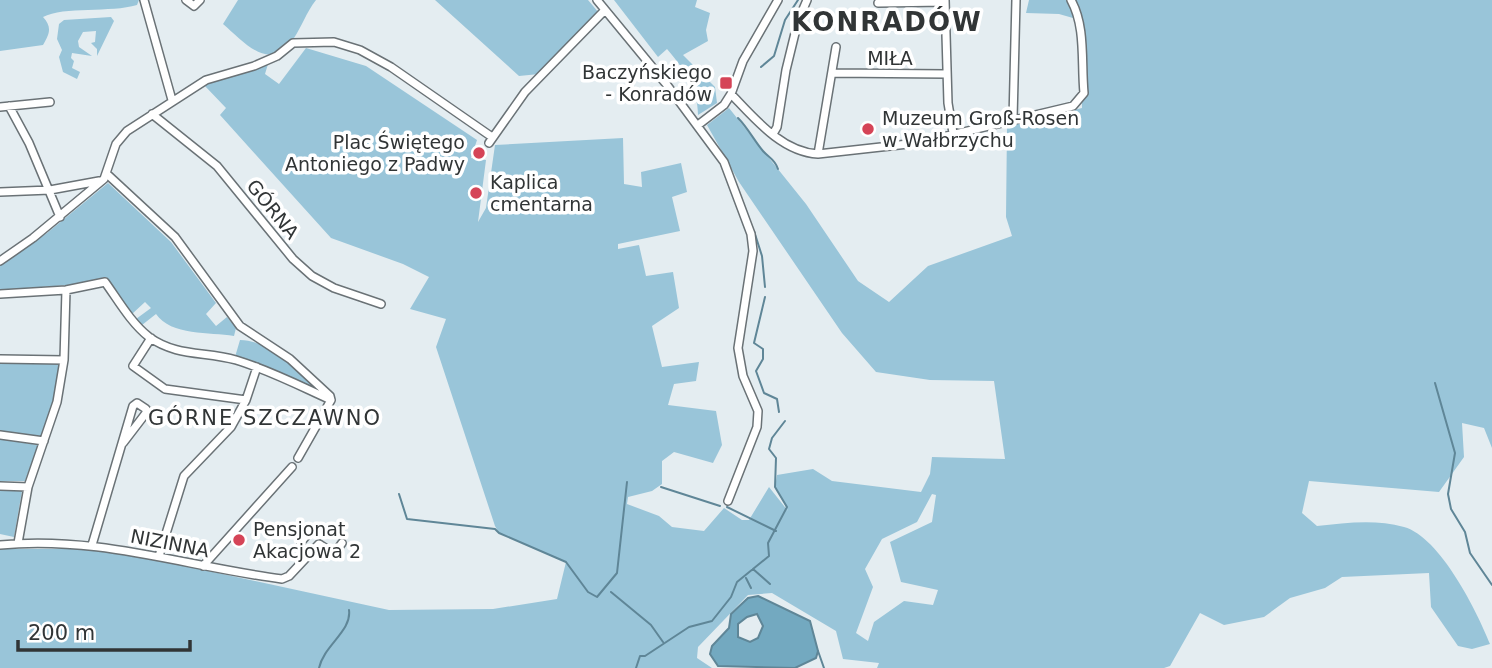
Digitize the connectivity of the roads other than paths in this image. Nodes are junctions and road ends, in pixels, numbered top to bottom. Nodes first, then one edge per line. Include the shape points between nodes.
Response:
1 (144, 0) edge
2 (186, 0) edge
3 (200, 0) edge
4 (597, 0) edge
5 (778, 0) edge
6 (807, 0) edge
7 (1016, 0) edge
8 (1070, 0) edge
9 (945, 1) edge
10 (878, 3) dead end
11 (604, 11) junction
12 (836, 47) dead end
13 (832, 73) junction
14 (947, 74) junction
15 (731, 94) junction
16 (172, 100) junction
17 (50, 102) dead end
18 (9, 106) junction
19 (0, 107) edge
20 (152, 114) junction
21 (1013, 119) junction
22 (698, 125) junction
23 (953, 133) junction
24 (773, 134) junction
25 (818, 154) junction
26 (108, 175) junction
27 (100, 181) junction
28 (50, 190) junction
29 (0, 192) edge
30 (60, 217) junction
31 (0, 261) edge
32 (66, 290) junction
33 (0, 294) edge
34 (381, 304) dead end
35 (151, 338) junction
36 (0, 359) edge
37 (64, 360) junction
38 (257, 367) junction
39 (246, 400) junction
40 (331, 400) junction
41 (0, 435) edge
42 (44, 442) junction
43 (123, 443) junction
44 (298, 458) dead end
45 (292, 467) dead end
46 (0, 486) edge
47 (28, 486) junction
48 (728, 501) dead end
49 (307, 535) dead end
50 (18, 543) junction
51 (342, 543) dead end
52 (0, 545) edge
53 (92, 545) junction
54 (159, 556) junction
55 (302, 559) junction
56 (203, 566) junction

1 - 16 street
2 - 3 street via 194,6
4 - 11 street
5 - 15 street via 743,61
6 - 24 street via 798,21
7 - 21 street
8 - 21 street via 1082,26 1084,93 1073,106
9 - 10 street
9 - 14 street
11 - 16 street via 537,79 490,140 378,59 334,42 293,43 277,56 216,75
11 - 22 street
12 - 13 street
13 - 14 street, MIŁA
13 - 25 street
14 - 23 street
15 - 22 street
15 - 24 street
16 - 20 street
17 - 18 street
18 - 19 street
18 - 28 street
20 - 26 street via 121,137
20 - 34 street, GÓRNA via 217,166 312,276
21 - 23 street
22 - 48 street via 724,162 754,251 738,348 743,376 758,411 757,427
23 - 25 street via 917,143
24 - 25 street via 795,150
26 - 27 street
26 - 40 street via 175,237 240,326 290,359
27 - 28 street
27 - 30 street
28 - 29 street
28 - 30 street
30 - 31 street
32 - 33 street
32 - 35 street via 105,282
32 - 37 street
35 - 38 street via 178,352
35 - 39 street via 133,366 145,377 165,389
36 - 37 street
37 - 42 street
38 - 39 street
38 - 40 street
39 - 54 street via 220,441 184,476
40 - 44 street
41 - 42 street
42 - 47 street
43 - 43 street via 133,406 137,403 146,413
43 - 53 street
45 - 56 street
46 - 47 street
47 - 50 street
49 - 55 street via 301,542
50 - 52 street, NIZINNA
50 - 53 street, NIZINNA
51 - 55 street, NIZINNA via 334,554 319,544
53 - 54 street, NIZINNA
54 - 56 street, NIZINNA
55 - 56 street, NIZINNA via 282,579

